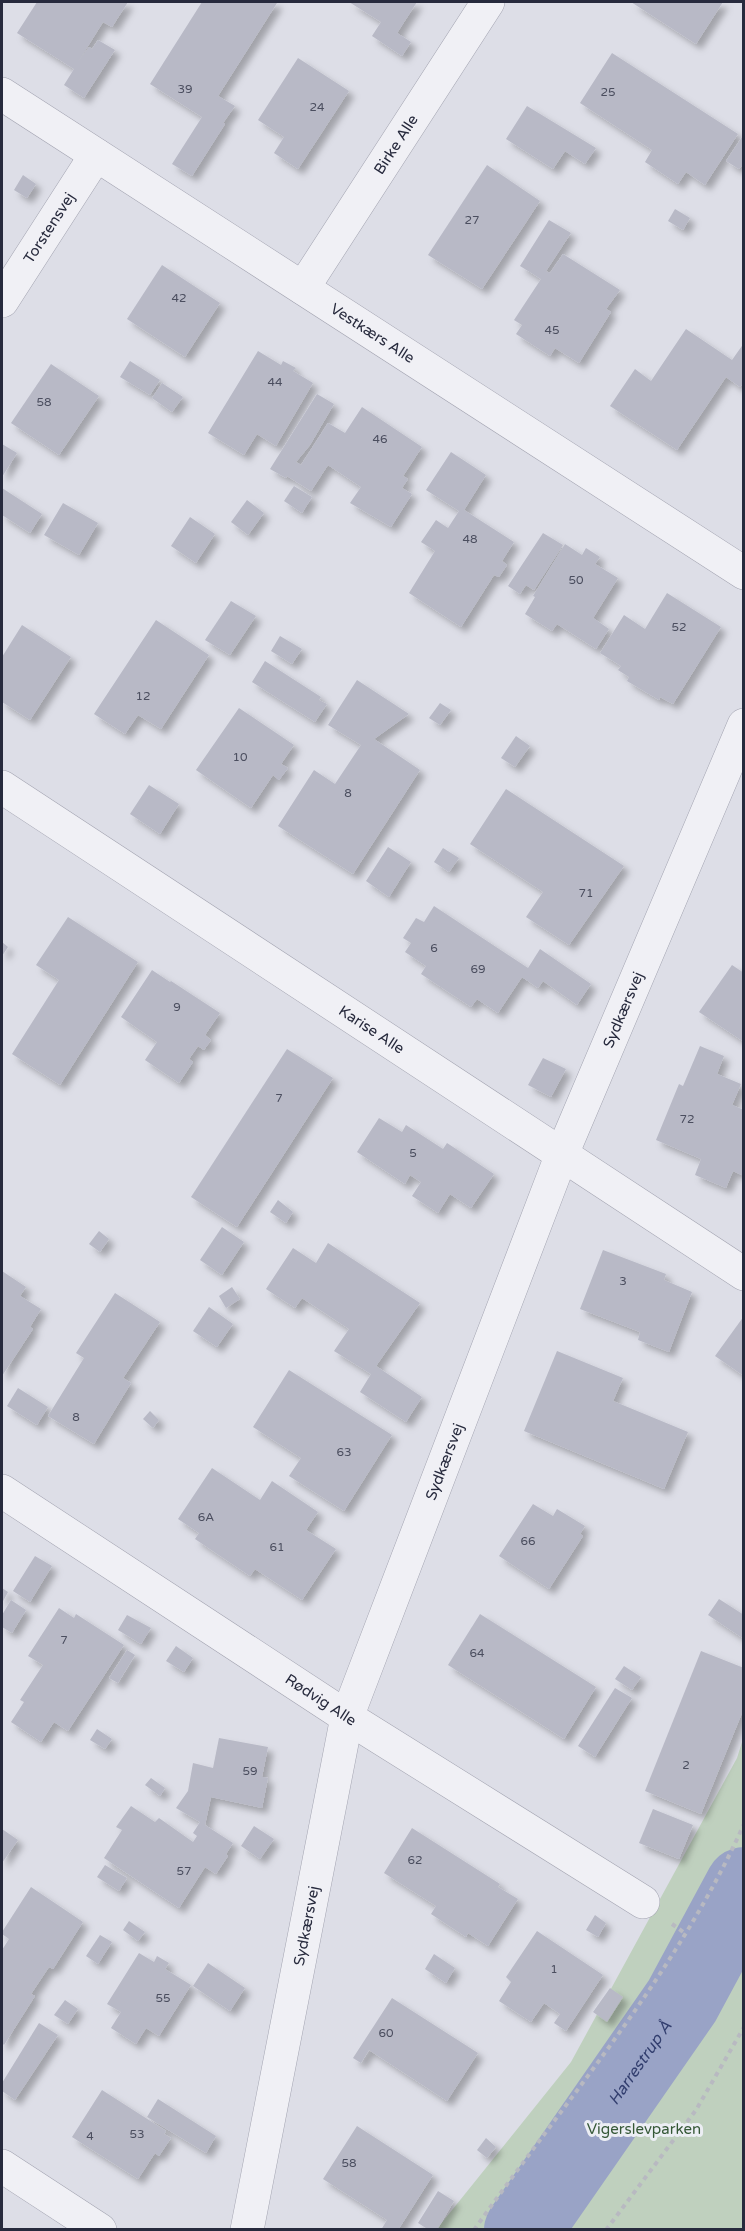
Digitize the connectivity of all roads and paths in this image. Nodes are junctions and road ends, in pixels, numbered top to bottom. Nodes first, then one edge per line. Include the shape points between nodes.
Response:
1 (488, 2) edge
2 (2, 94) edge
3 (96, 155) junction
4 (303, 288) junction
5 (2, 301) edge
6 (744, 573) edge
7 (744, 725) edge
8 (2, 787) edge
9 (562, 1154) junction
10 (744, 1274) edge
11 (2, 1491) edge
12 (347, 1717) junction
13 (744, 1824) edge
14 (643, 1902) dead end
15 (744, 2027) edge
16 (2, 2166) edge
17 (100, 2229) edge
18 (247, 2229) edge
19 (474, 2229) edge
20 (606, 2229) edge

1 - 4 street, Birke Alle
2 - 3 street, Vestkærs Alle
3 - 4 street, Vestkærs Alle
3 - 5 street, Torstensvej
4 - 6 street, Vestkærs Alle
7 - 9 street, Sydkærsvej
8 - 9 street, Karise Alle
9 - 10 street, Karise Alle
9 - 12 street, Sydkærsvej
11 - 12 street, Rødvig Alle
12 - 14 street, Rødvig Alle
12 - 18 street, Sydkærsvej
13 - 19 path via 693,1922 668,1960 580,2088
15 - 20 path via 696,2110
16 - 17 street

